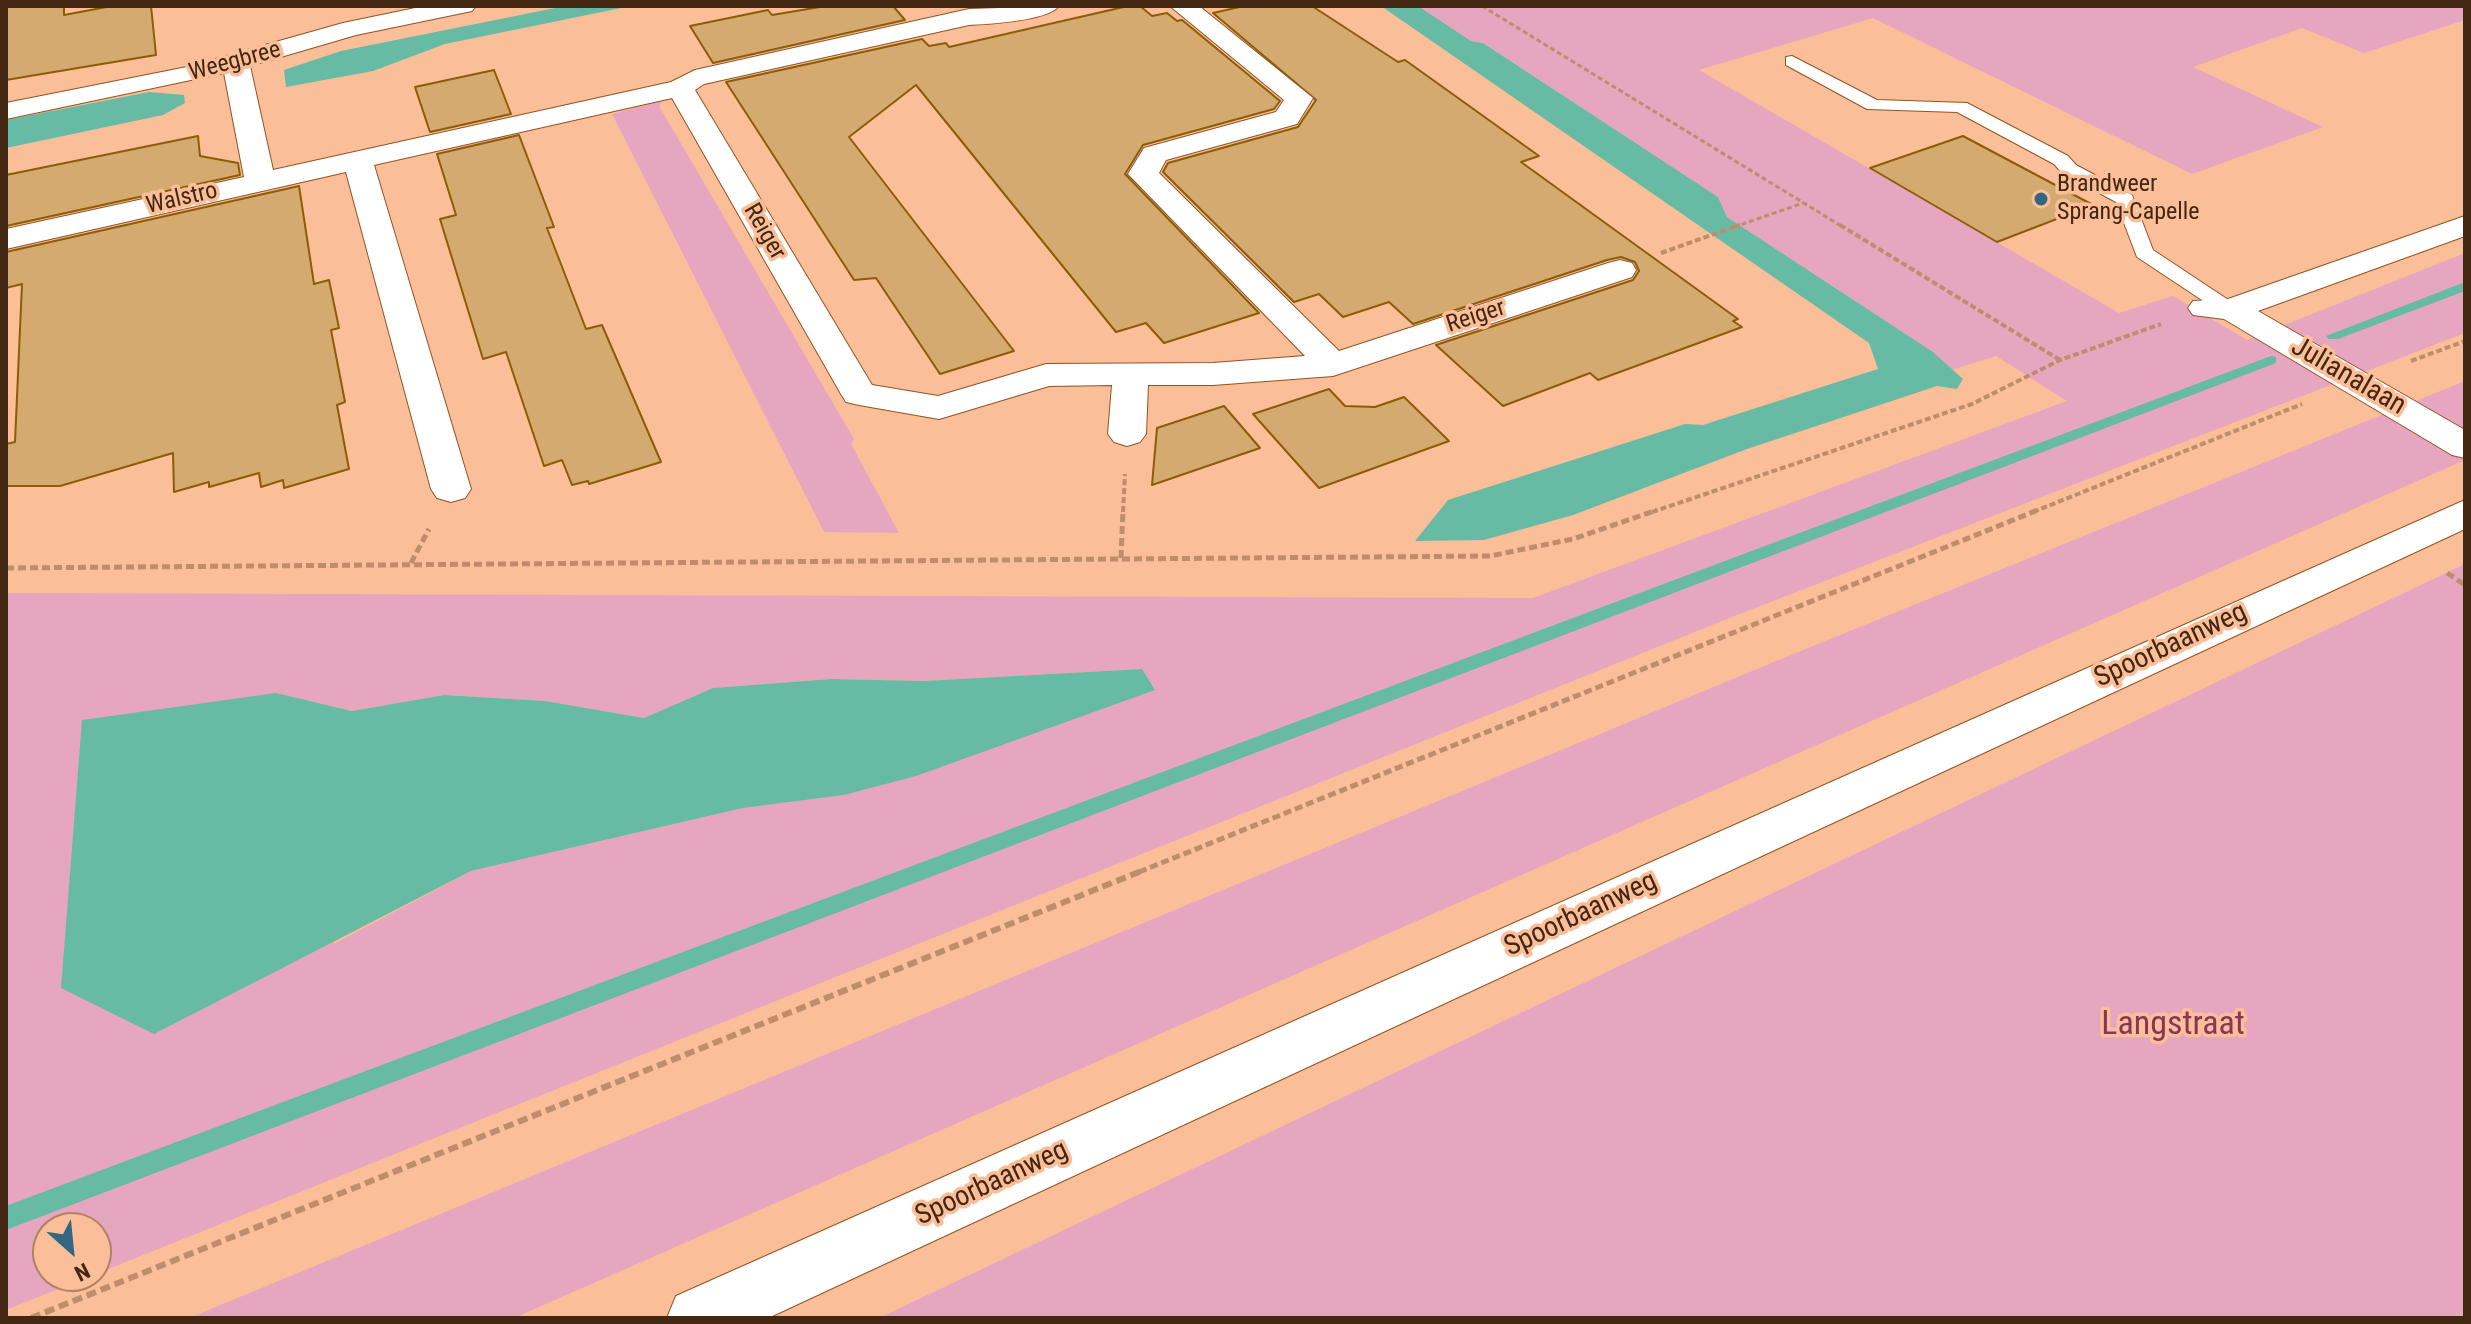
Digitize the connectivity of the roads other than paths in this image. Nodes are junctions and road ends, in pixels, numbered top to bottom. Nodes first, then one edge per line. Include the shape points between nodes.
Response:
1 (463, 6) edge
2 (1046, 6) edge
3 (1183, 6) edge
4 (964, 12) edge
5 (349, 17) edge
6 (1792, 61) dead end
7 (236, 63) junction
8 (680, 88) junction
9 (6, 111) edge
10 (358, 160) junction
11 (260, 182) junction
12 (2465, 225) edge
13 (6, 239) edge
14 (1620, 270) dead end
15 (2218, 308) junction
16 (1333, 365) junction
17 (1131, 375) junction
18 (1127, 434) dead end
19 (2465, 446) edge
20 (451, 489) dead end
21 (2465, 513) edge
22 (698, 1318) edge

1 - 5 street, Weegbree
2 - 4 street via 999,16
3 - 16 street via 1299,98 1287,118 1154,154 1143,174
4 - 8 street via 695,78
5 - 7 street, Weegbree
6 - 15 lane via 1873,105 1961,107 2061,160 2125,199 2144,253
7 - 9 street, Weegbree
7 - 11 street
8 - 10 street, Walstro
8 - 17 street, Reiger via 859,394 939,408 1046,375
10 - 11 street, Walstro
10 - 20 street
11 - 13 street, Walstro
12 - 15 street
14 - 16 street, Reiger
15 - 19 street, Julianalaan
16 - 17 street, Reiger
17 - 18 street
21 - 22 street, Spoorbaanweg

